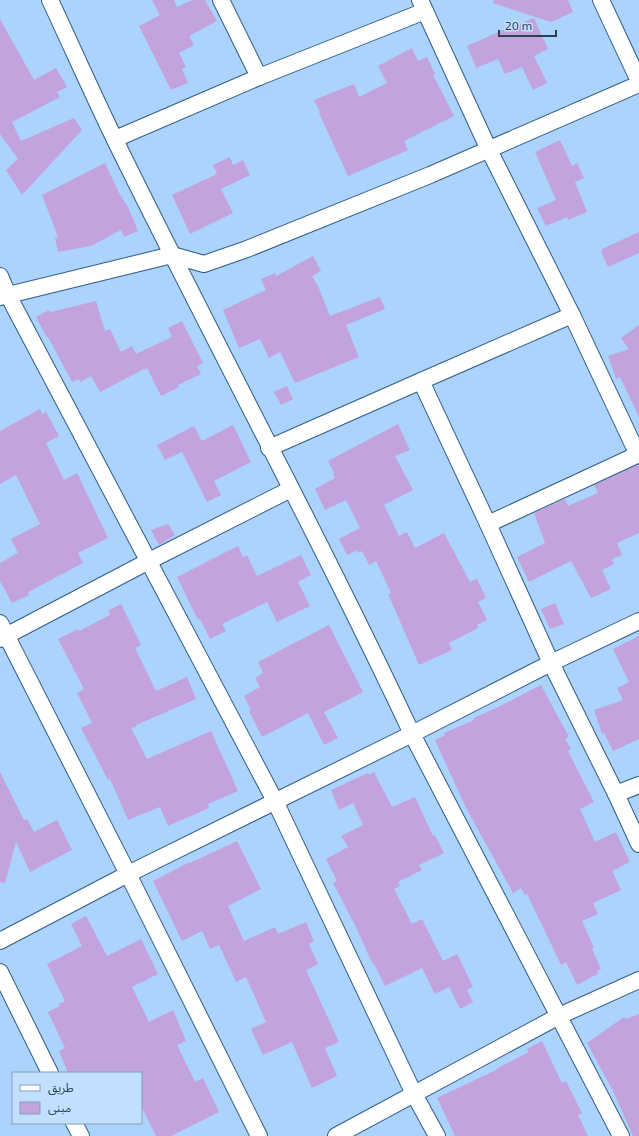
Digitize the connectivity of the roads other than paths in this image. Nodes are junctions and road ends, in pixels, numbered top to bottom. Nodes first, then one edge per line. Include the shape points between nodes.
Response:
1 (50, 0) edge
2 (221, 0) edge
3 (601, 0) edge
4 (422, 5) edge
5 (259, 77) junction
6 (639, 83) edge
7 (115, 139) junction
8 (489, 150) junction
9 (172, 255) junction
10 (0, 276) edge
11 (4, 296) edge
12 (572, 315) junction
13 (421, 381) junction
14 (270, 448) junction
15 (638, 455) edge
16 (291, 489) junction
17 (488, 524) junction
18 (149, 561) junction
19 (639, 621) edge
20 (2, 632) edge
21 (551, 663) junction
22 (412, 734) junction
23 (639, 785) edge
24 (616, 794) junction
25 (275, 801) junction
26 (639, 844) edge
27 (128, 874) junction
28 (0, 941) edge
29 (0, 972) edge
30 (639, 980) edge
31 (559, 1016) junction
32 (50, 1072) edge
33 (414, 1094) junction
34 (75, 1124) edge
35 (81, 1136) edge
36 (259, 1136) edge
37 (336, 1136) edge
38 (436, 1136) edge
39 (622, 1136) edge

1 - 7 street
2 - 5 street
3 - 6 street
4 - 5 street
4 - 8 street
5 - 7 street
6 - 8 street
7 - 9 street
8 - 9 street via 204,264
8 - 12 street
9 - 11 street
9 - 14 street
10 - 11 street
11 - 18 street
12 - 13 street
12 - 15 street
13 - 14 street
13 - 17 street
14 - 16 street
15 - 17 street
16 - 18 street
16 - 22 street
17 - 21 street
18 - 20 street
18 - 25 street
19 - 21 street
20 - 27 street
21 - 22 street
21 - 24 street
22 - 25 street
22 - 31 street
23 - 24 street
24 - 26 street
25 - 27 street
25 - 33 street
27 - 28 street
27 - 36 street
29 - 32 street
30 - 31 street
31 - 33 street
31 - 39 street
33 - 37 street
33 - 38 street
34 - 35 street

